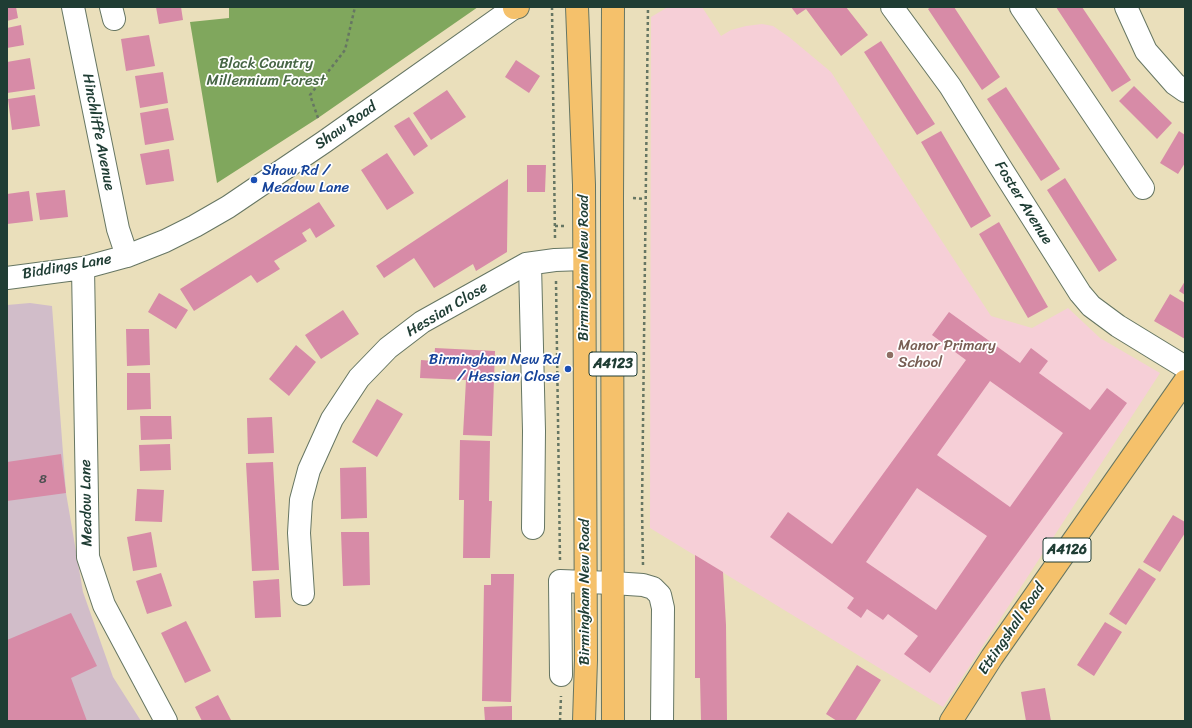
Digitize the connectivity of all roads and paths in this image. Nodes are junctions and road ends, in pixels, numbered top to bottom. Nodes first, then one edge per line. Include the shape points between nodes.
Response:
1 (73, 7) edge
2 (355, 7) edge
3 (516, 7) edge
4 (552, 7) edge
5 (613, 7) edge
6 (648, 7) edge
7 (1021, 7) edge
8 (1126, 7) edge
9 (574, 9) edge
10 (901, 10) edge
11 (1185, 91) edge
12 (318, 118) dead end
13 (1143, 188) dead end
14 (127, 256) junction
15 (555, 260) junction
16 (584, 260) junction
17 (530, 264) junction
18 (83, 268) junction
19 (7, 278) edge
20 (1185, 367) edge
21 (1185, 381) edge
22 (534, 528) dead end
23 (560, 581) junction
24 (586, 581) junction
25 (613, 583) junction
26 (643, 585) junction
27 (303, 594) dead end
28 (561, 676) joint
29 (166, 721) edge
30 (560, 721) edge
31 (584, 721) edge
32 (613, 721) edge
33 (662, 721) edge
34 (951, 721) edge

1 - 14 street, Hinchliffe Avenue via 118,229
2 - 12 path via 345,50 310,95
3 - 14 street, Shaw Road via 228,207 165,241
4 - 15 path
5 - 25 main road, Birmingham New Road / A4123
6 - 26 path
7 - 13 street
8 - 11 street via 1146,51 1175,84
9 - 16 main road, Birmingham New Road / A4123 via 584,185
10 - 20 street, Foster Avenue via 1080,293 1091,306 1118,326
14 - 18 street, Biddings Lane
15 - 16 street, Hessian Close
15 - 17 street, Hessian Close
15 - 23 path
16 - 24 main road, Birmingham New Road / A4123
17 - 22 street
17 - 27 street, Hessian Close via 422,322 388,348 359,378 332,419 309,470 301,500 299,533
18 - 19 street, Biddings Lane
18 - 29 street, Meadow Lane via 88,557 104,605
21 - 34 main road, Ettingshall Road / A4126 via 992,657
23 - 24 street
23 - 28 street
24 - 25 street
24 - 31 main road, Birmingham New Road / A4123
25 - 26 street
25 - 32 main road, Birmingham New Road / A4123
26 - 33 street via 653,588 660,595 663,608
28 - 30 path

